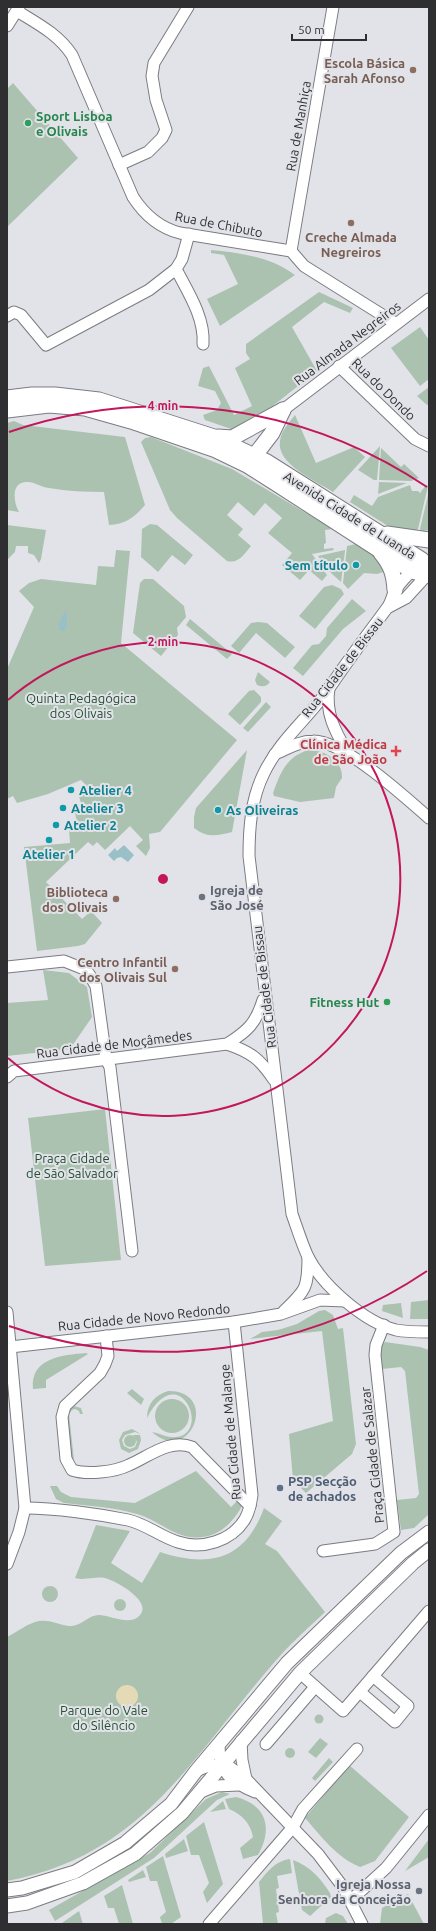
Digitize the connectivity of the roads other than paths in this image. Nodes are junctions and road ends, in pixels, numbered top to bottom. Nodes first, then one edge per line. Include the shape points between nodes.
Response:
1 (188, 7) edge
2 (333, 7) edge
3 (18, 9) edge
4 (7, 26) edge
5 (119, 165) junction
6 (189, 234) junction
7 (291, 250) junction
8 (176, 269) junction
9 (429, 299) edge
10 (7, 316) edge
11 (395, 323) junction
12 (203, 344) dead end
13 (339, 366) junction
14 (8, 401) edge
15 (283, 410) junction
16 (265, 420) junction
17 (272, 433) junction
18 (214, 437) junction
19 (429, 446) edge
20 (250, 458) junction
21 (291, 477) junction
22 (376, 539) junction
23 (429, 540) edge
24 (424, 566) edge
25 (395, 590) junction
26 (389, 607) junction
27 (330, 688) junction
28 (347, 752) junction
29 (275, 754) junction
30 (429, 818) edge
31 (7, 967) edge
32 (265, 995) junction
33 (227, 1044) junction
34 (106, 1059) junction
35 (7, 1077) edge
36 (276, 1082) junction
37 (132, 1251) dead end
38 (308, 1257) junction
39 (345, 1301) junction
40 (7, 1312) edge
41 (281, 1314) junction
42 (234, 1322) junction
43 (384, 1325) junction
44 (429, 1332) edge
45 (106, 1336) junction
46 (10, 1347) junction
47 (250, 1506) junction
48 (25, 1508) junction
49 (429, 1532) edge
50 (429, 1550) edge
51 (323, 1551) dead end
52 (8, 1560) edge
53 (429, 1610) edge
54 (300, 1673) junction
55 (373, 1676) junction
56 (315, 1686) junction
57 (360, 1692) junction
58 (241, 1741) junction
59 (266, 1744) dead end
60 (219, 1745) junction
61 (357, 1749) dead end
62 (222, 1765) junction
63 (196, 1771) junction
64 (242, 1782) junction
65 (201, 1792) junction
66 (429, 1814) edge
67 (293, 1827) junction
68 (7, 1890) edge
69 (350, 1901) junction
70 (7, 1906) edge
71 (209, 1924) edge
72 (362, 1924) edge

1 - 5 street via 154,63 152,76 156,100 166,130 148,152
2 - 7 street, Rua de Manhiça
3 - 4 street
3 - 5 street, Rua de Chibuto via 66,46
5 - 6 street, Rua de Chibuto via 133,197 148,216 167,228
6 - 7 street, Rua de Chibuto
6 - 8 street via 182,259
7 - 11 street via 304,266
8 - 10 street via 150,290 46,345 21,315 14,312
8 - 12 street via 188,290 204,330
9 - 11 street, Rua Almada Negreiros
11 - 13 street, Rua Almada Negreiros
13 - 15 street, Rua Almada Negreiros
13 - 19 street, Rua do Dondo via 415,439
14 - 18 main road, Avenida Cidade de Luanda via 55,395 99,400
14 - 20 main road, Avenida Cidade de Luanda via 70,406 101,412
15 - 16 main road
15 - 17 main road
16 - 18 main road via 232,438
16 - 20 main road via 253,435
17 - 20 main road
17 - 21 main road via 274,456
18 - 20 main road, Avenida Cidade de Luanda
20 - 21 main road, Avenida Cidade de Luanda
20 - 22 main road, Avenida Cidade de Luanda
21 - 22 main road, Avenida Cidade de Luanda
22 - 23 main road
22 - 24 main road, Avenida Cidade de Luanda
22 - 25 main road via 394,573
24 - 25 street, Rua Cidade de Bissau
24 - 26 street, Rua Cidade de Bissau via 406,598
25 - 26 street, Rua Cidade de Bissau
26 - 27 street, Rua Cidade de Bissau via 347,660
27 - 28 street via 328,712
27 - 29 street, Rua Cidade de Bissau
28 - 29 street via 326,743 313,741
28 - 30 street
29 - 32 street, Rua Cidade de Bissau via 258,786 249,830 249,856
31 - 34 street via 64,961 84,969 96,986
32 - 33 street, Rua Cidade de Moçâmedes via 258,1017 245,1033
32 - 36 street, Rua Cidade de Bissau
33 - 34 street, Rua Cidade de Moçâmedes
33 - 36 street, Rua Cidade de Moçâmedes via 246,1050 262,1062
34 - 35 street, Rua Cidade de Moçâmedes via 14,1071
34 - 37 street via 110,1067
36 - 38 street, Rua Cidade de Bissau via 292,1214
38 - 39 street, Rua Cidade de Bissau via 326,1282
38 - 41 street via 308,1282 302,1295
39 - 41 street, Rua Cidade de Novo Redondo via 320,1300
39 - 43 street, Rua Cidade de Bissau
40 - 46 street
41 - 42 street, Rua Cidade de Novo Redondo
42 - 45 street, Rua Cidade de Novo Redondo
42 - 47 street, Rua Cidade de Malange via 252,1495
43 - 44 street, Rua Cidade de Bissau via 395,1330
43 - 51 street, Praça Cidade de Salazar via 375,1355 394,1532 375,1544
45 - 46 street, Rua Cidade de Novo Redondo
45 - 47 street via 108,1356 105,1364 100,1373 65,1406 62,1417 66,1459 72,1470 92,1473 128,1466 156,1451 186,1444 192,1447
46 - 48 street
47 - 48 street, Rua Cidade de Malange via 246,1518 227,1537 216,1542 191,1545 178,1542 128,1520
48 - 52 street
49 - 60 street via 401,1553 287,1663
50 - 54 street
53 - 55 street
54 - 56 street
54 - 58 street
55 - 57 street
55 - 57 street via 408,1706 395,1722
56 - 57 street via 343,1711
56 - 59 street
58 - 62 street
58 - 64 street
60 - 62 street
60 - 63 street
61 - 67 street via 303,1809
62 - 63 street via 211,1765
62 - 64 street via 226,1774
62 - 65 street
63 - 68 street via 171,1804 125,1843 75,1872
64 - 65 street via 216,1786
64 - 67 street
65 - 70 street via 182,1813 135,1854 84,1883 27,1903
66 - 69 street via 386,1868
67 - 69 street via 324,1863
67 - 71 street
69 - 72 street

